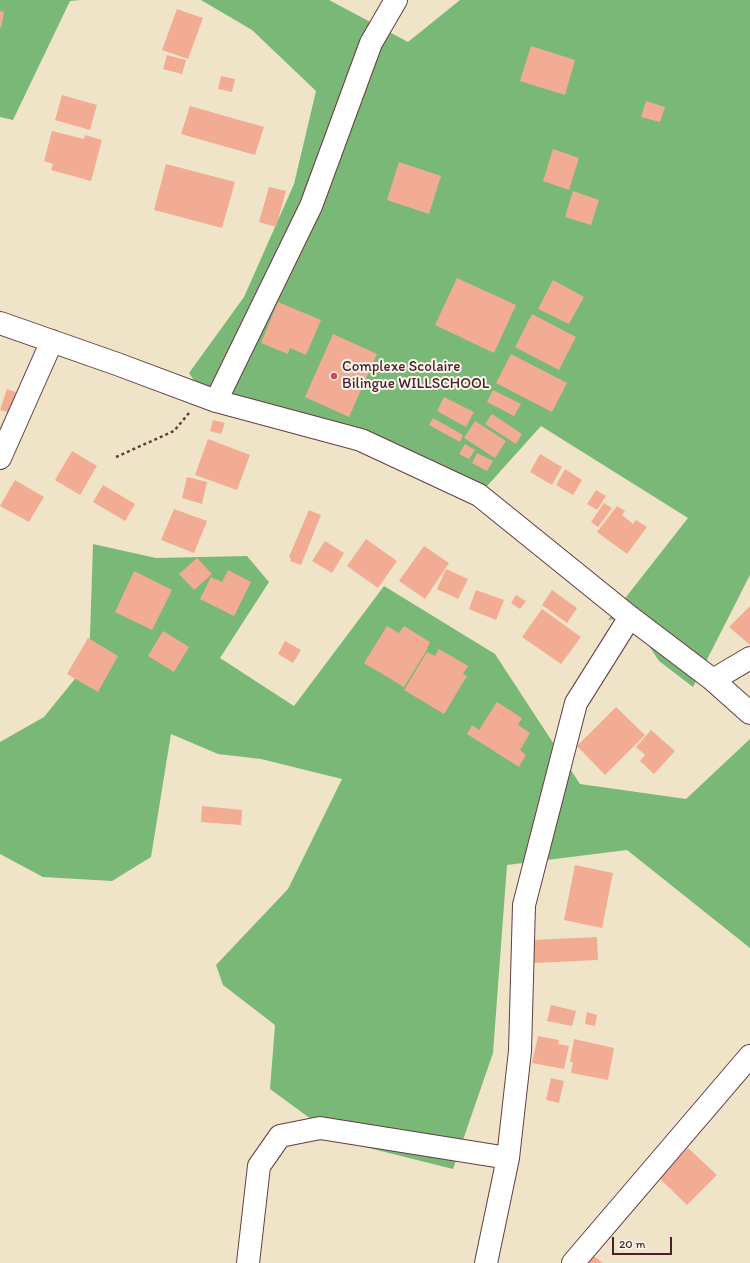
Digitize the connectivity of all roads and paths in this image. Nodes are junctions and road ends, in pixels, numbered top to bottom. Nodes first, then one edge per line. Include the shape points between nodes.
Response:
1 (396, 0) edge
2 (0, 323) edge
3 (52, 341) junction
4 (210, 399) junction
5 (116, 457) dead end
6 (0, 458) edge
7 (630, 617) junction
8 (750, 658) edge
9 (713, 680) junction
10 (750, 713) edge
11 (750, 1056) edge
12 (508, 1158) junction
13 (248, 1263) edge
14 (486, 1263) edge
15 (573, 1263) edge

1 - 4 street via 371,43 311,206
2 - 3 street
3 - 4 street
3 - 6 street
4 - 5 path via 174,431
4 - 7 street via 361,440 479,495
7 - 9 street
7 - 12 street via 576,703 524,905 520,1051
8 - 9 street
9 - 10 street
11 - 15 street
12 - 13 street via 320,1128 280,1136 259,1166
12 - 14 street

